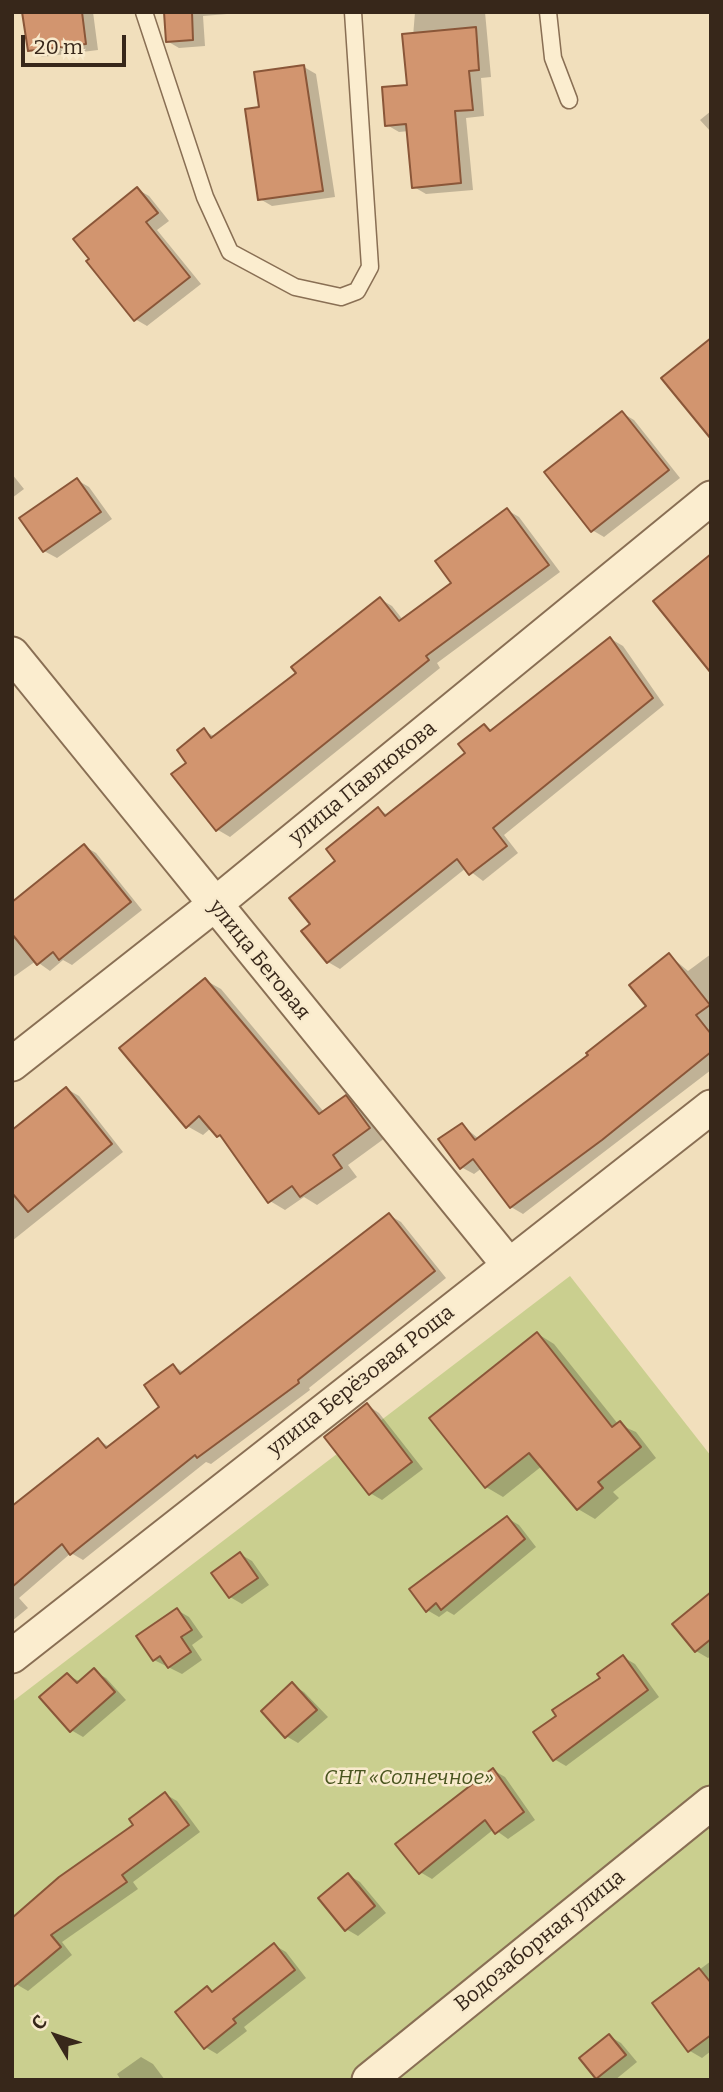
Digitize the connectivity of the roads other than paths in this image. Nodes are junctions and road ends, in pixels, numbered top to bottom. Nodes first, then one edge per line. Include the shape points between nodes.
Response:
1 (144, 12) edge
2 (353, 12) edge
3 (548, 12) edge
4 (569, 100) dead end
5 (711, 498) edge
6 (12, 654) edge
7 (214, 905) junction
8 (12, 1064) edge
9 (711, 1107) edge
10 (508, 1264) junction
11 (12, 1656) edge
12 (711, 1803) edge
13 (369, 2080) edge

1 - 2 lane via 205,197 230,253 295,287 341,297 357,291 370,267
3 - 4 lane via 553,58
5 - 7 street, улица Павлюкова
6 - 7 street, улица Беговая
7 - 8 street, улица Павлюкова
7 - 10 street, улица Беговая
9 - 10 street, улица Берёзовая Роща
10 - 11 street, улица Берёзовая Роща
12 - 13 street, Водозаборная улица

